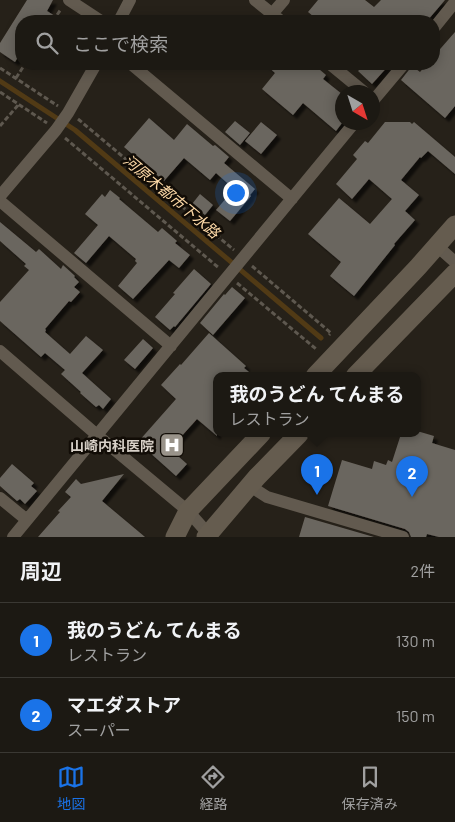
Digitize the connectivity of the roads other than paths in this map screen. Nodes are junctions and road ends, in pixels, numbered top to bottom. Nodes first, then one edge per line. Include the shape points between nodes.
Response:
1 (69, 0) edge
2 (130, 0) edge
3 (255, 0) edge
4 (284, 0) edge
5 (455, 2) edge
6 (92, 15) edge
7 (122, 15) edge
8 (272, 15) edge
9 (277, 15) edge
10 (440, 21) edge
11 (93, 70) edge
12 (138, 70) edge
13 (337, 70) edge
14 (398, 70) edge
15 (355, 85) edge
16 (380, 89) edge
17 (348, 130) edge
18 (0, 196) edge
19 (292, 199) junction
20 (0, 201) edge
21 (455, 225) edge
22 (437, 246) junction
23 (455, 262) edge
24 (455, 272) edge
25 (171, 346) junction
26 (0, 351) edge
27 (319, 372) edge
28 (359, 372) edge
29 (96, 435) junction
30 (258, 437) edge
31 (296, 437) edge
32 (250, 486) junction
33 (0, 498) edge
34 (188, 511) junction
35 (26, 520) junction
36 (209, 536) edge
37 (13, 537) edge
38 (175, 537) edge
39 (403, 537) edge

1 - 6 street
2 - 7 street
3 - 8 street
4 - 9 street
5 - 10 street
11 - 18 street via 56,130
12 - 19 street
13 - 15 street
14 - 16 street
17 - 19 street
19 - 25 street
20 - 25 street
21 - 22 street
22 - 23 street
22 - 27 street
24 - 28 street
25 - 29 street
26 - 29 street
29 - 34 street
29 - 35 street
30 - 34 street
31 - 32 street
32 - 36 street
32 - 39 street via 267,497
33 - 35 street
34 - 36 street
34 - 38 street
35 - 37 street

